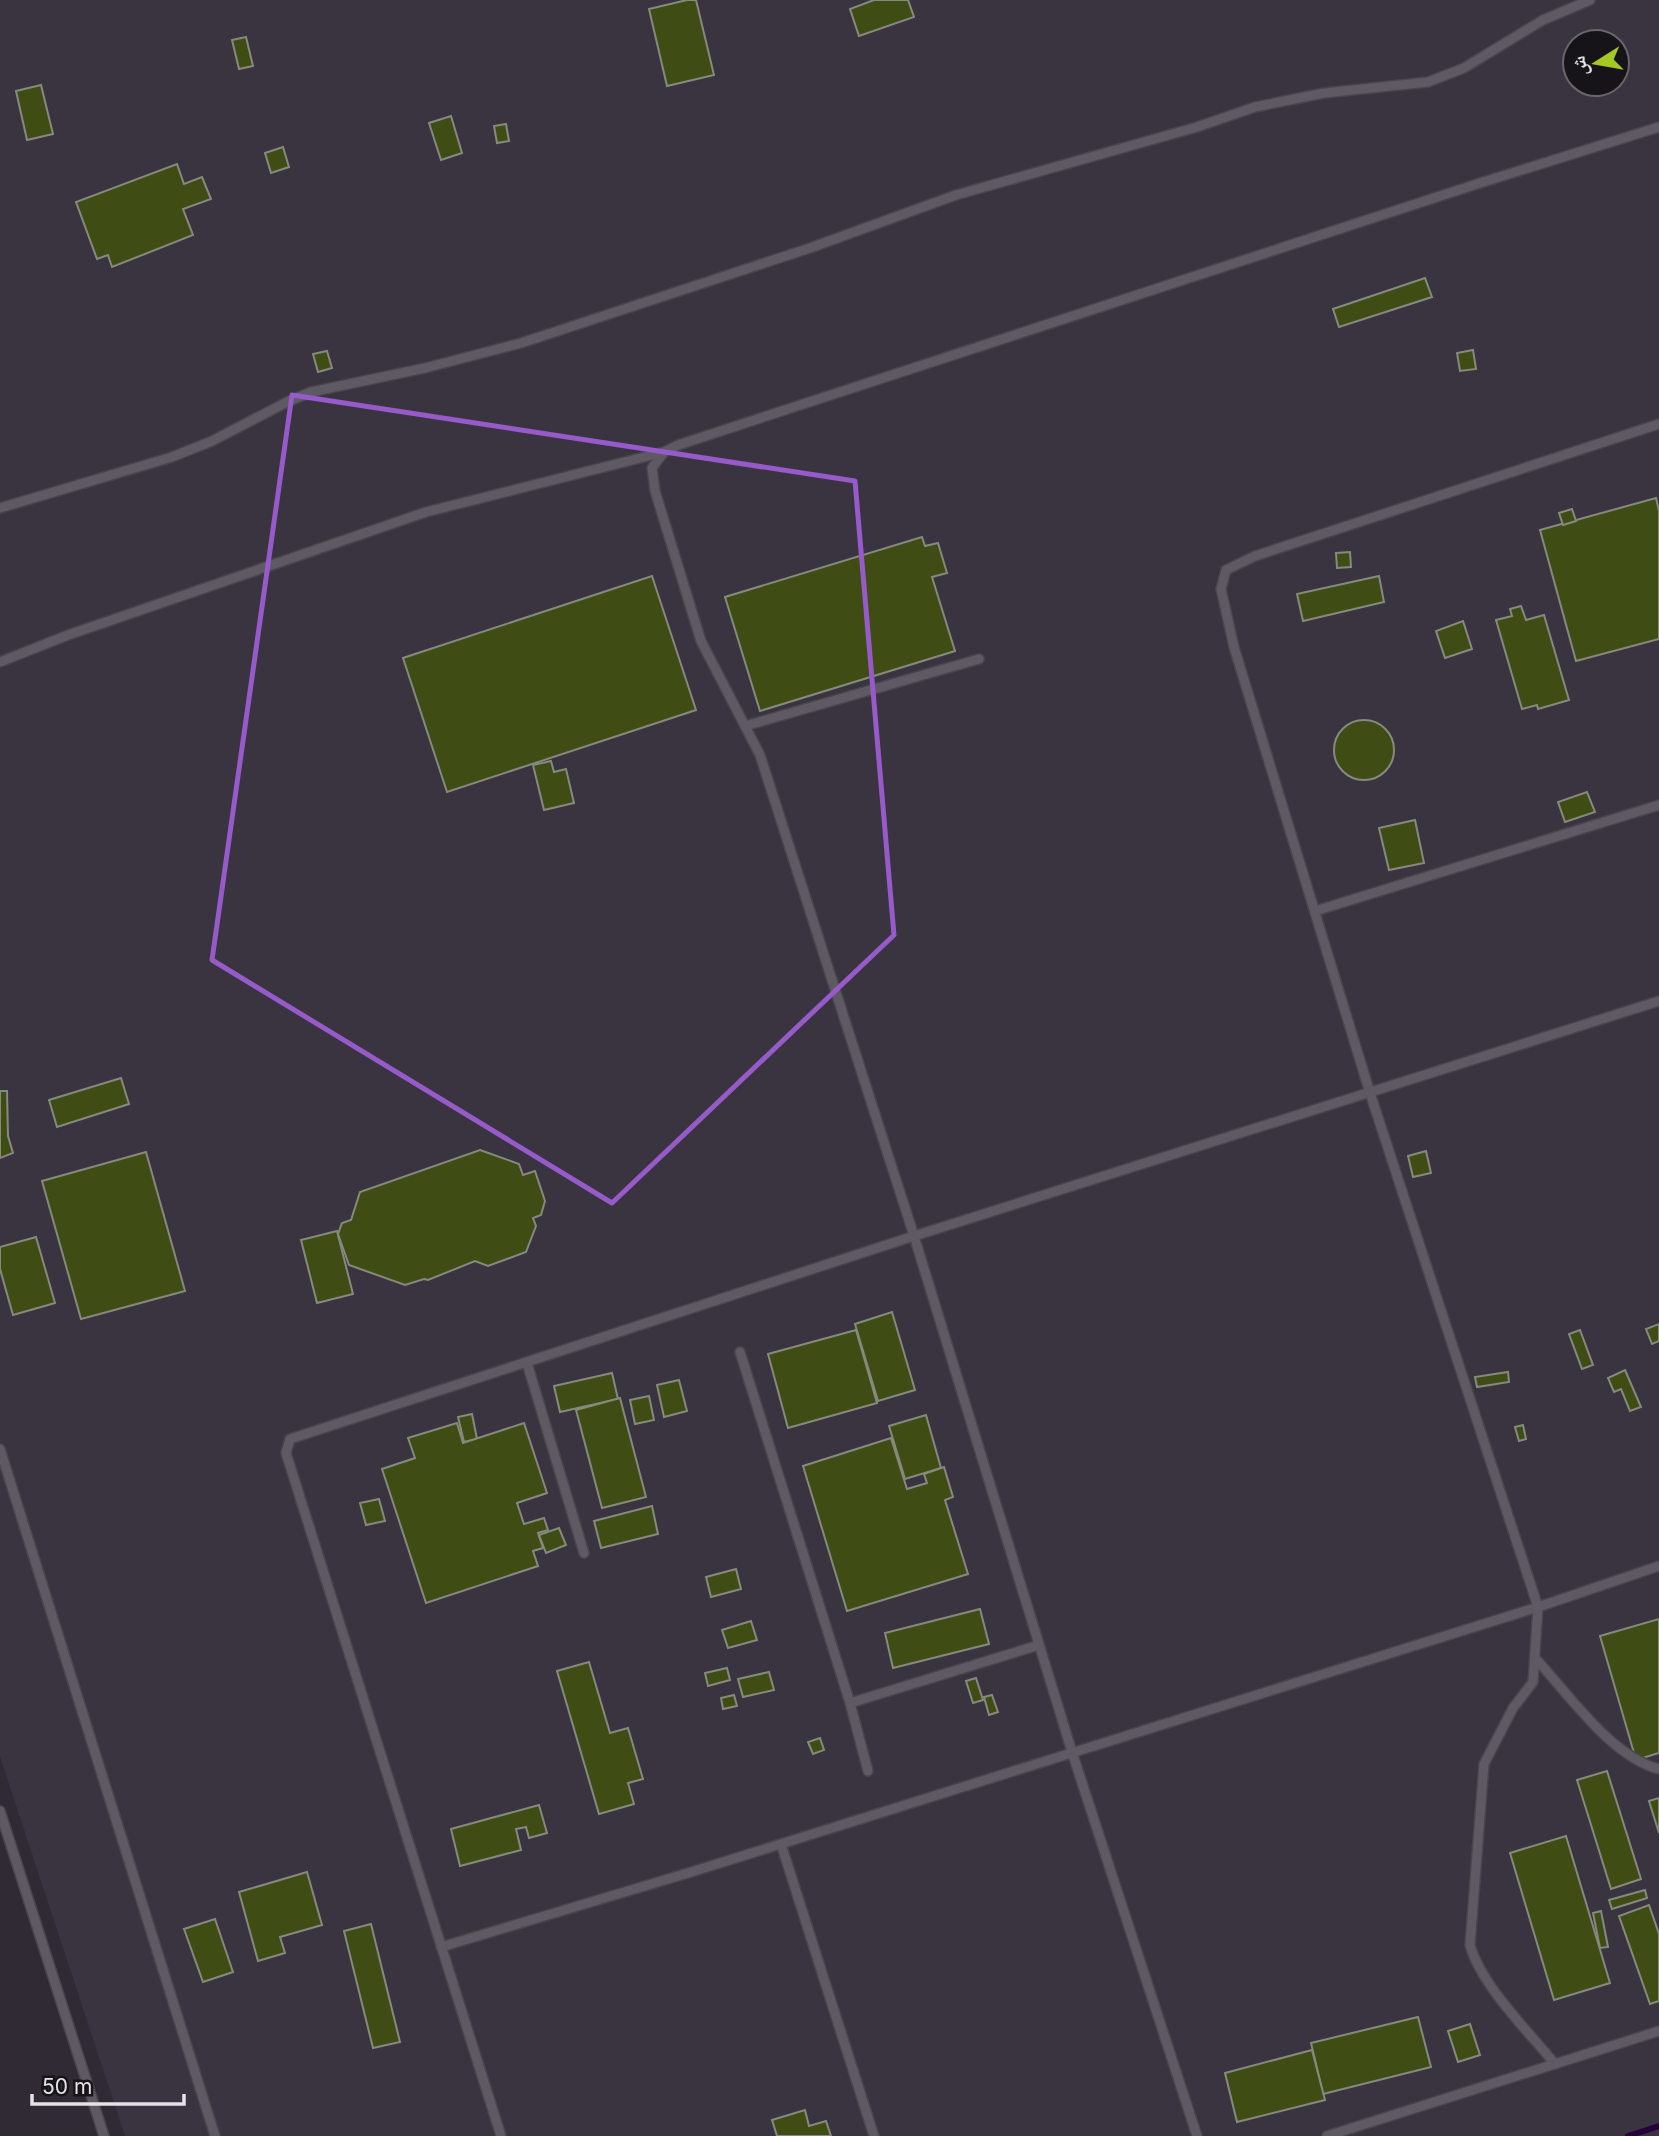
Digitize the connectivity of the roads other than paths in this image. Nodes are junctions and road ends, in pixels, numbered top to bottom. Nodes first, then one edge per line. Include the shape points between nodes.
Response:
1 (1590, 0) edge
2 (1659, 127) edge
3 (1659, 424) edge
4 (664, 452) junction
5 (0, 508) edge
6 (979, 659) dead end
7 (0, 662) edge
8 (745, 726) junction
9 (1659, 805) edge
10 (1315, 911) junction
11 (1659, 1001) edge
12 (1370, 1093) junction
13 (914, 1236) junction
14 (740, 1352) dead end
15 (527, 1363) junction
16 (0, 1449) edge
17 (584, 1553) dead end
18 (1659, 1566) edge
19 (1538, 1607) junction
20 (1039, 1645) junction
21 (1536, 1659) junction
22 (850, 1703) junction
23 (1072, 1752) junction
24 (1659, 1769) edge
25 (868, 1771) dead end
26 (0, 1811) edge
27 (781, 1844) junction
28 (441, 1947) junction
29 (1659, 2031) edge
30 (1555, 2064) junction
31 (104, 2136) edge
32 (215, 2136) edge
33 (501, 2136) edge
34 (874, 2136) edge
35 (1197, 2136) edge
36 (1327, 2136) edge

1 - 5 lane via 1543,20 1464,68 1428,82 1325,93 1255,107 956,195 521,343 311,392 172,457
2 - 4 lane
3 - 10 lane via 1255,556 1226,570 1221,589 1234,648
4 - 7 lane via 426,512
4 - 8 lane via 652,468 655,491 701,641
6 - 8 lane
8 - 13 lane via 760,755
9 - 10 lane
10 - 12 lane
11 - 12 lane
12 - 13 lane
12 - 19 lane
13 - 15 lane
13 - 20 lane
14 - 22 lane
15 - 17 lane
15 - 28 lane via 304,1432 289,1439 286,1453
16 - 32 lane
18 - 19 lane
19 - 21 lane
19 - 23 lane
20 - 22 lane
20 - 23 lane
21 - 24 lane via 1615,1746
21 - 30 lane via 1533,1682 1513,1708 1484,1764 1470,1945 1487,1981
22 - 25 lane
23 - 27 lane
23 - 35 lane
26 - 31 lane
27 - 28 lane
27 - 34 lane
28 - 33 lane
29 - 30 lane
30 - 36 lane

